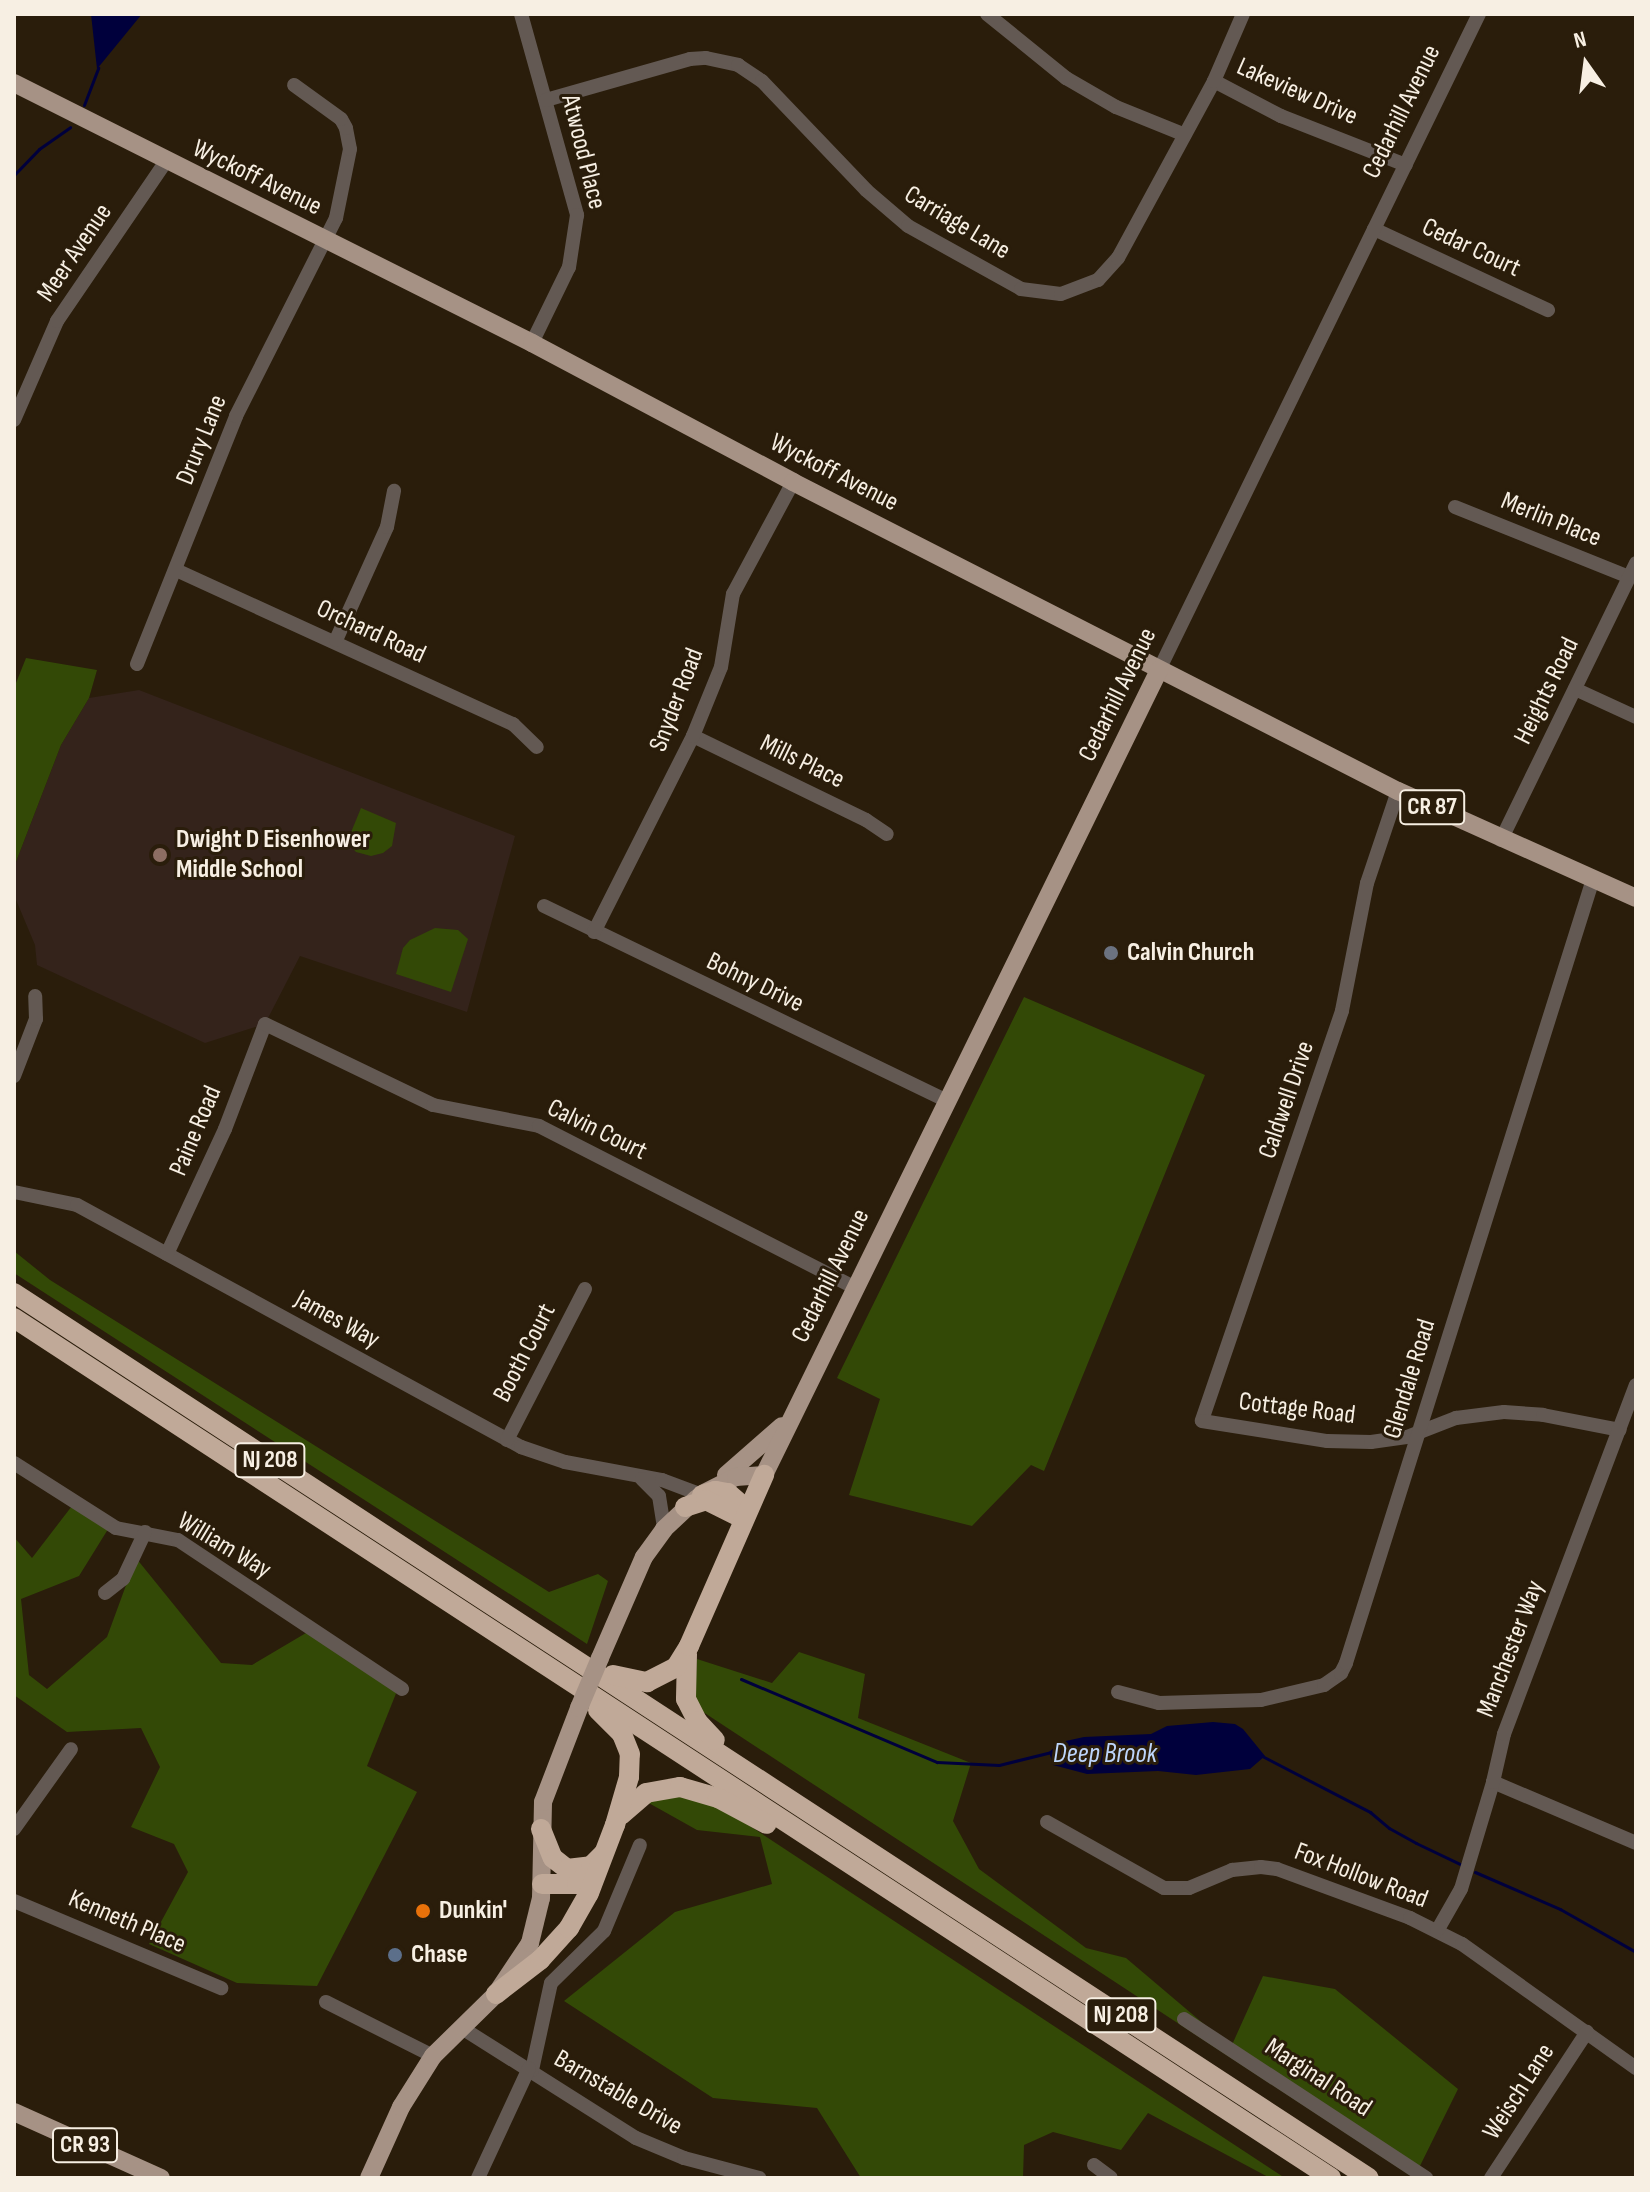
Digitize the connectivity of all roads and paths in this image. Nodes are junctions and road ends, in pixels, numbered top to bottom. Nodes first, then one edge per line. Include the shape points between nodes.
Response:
1 (521, 14) edge
2 (987, 14) edge
3 (1243, 14) edge
4 (1479, 14) edge
5 (1214, 81) junction
6 (14, 83) edge
7 (294, 85) dead end
8 (546, 100) junction
9 (1185, 135) junction
10 (166, 161) junction
11 (1406, 165) junction
12 (1374, 229) junction
13 (326, 241) junction
14 (1548, 310) dead end
15 (532, 343) junction
16 (14, 420) edge
17 (793, 482) junction
18 (394, 491) dead end
19 (1455, 507) dead end
20 (176, 570) junction
21 (1633, 570) edge
22 (336, 640) junction
23 (137, 664) dead end
24 (1159, 670) junction
25 (1575, 689) junction
26 (1636, 717) edge
27 (693, 736) junction
28 (537, 747) dead end
29 (1398, 791) junction
30 (887, 834) dead end
31 (1501, 840) junction
32 (1593, 879) junction
33 (1636, 898) edge
34 (544, 906) dead end
35 (594, 932) junction
36 (35, 996) dead end
37 (265, 1024) joint
38 (14, 1076) edge
39 (947, 1101) junction
40 (14, 1192) edge
41 (167, 1254) junction
42 (854, 1287) junction
43 (585, 1289) dead end
44 (14, 1293) edge
45 (14, 1318) edge
46 (1636, 1385) edge
47 (801, 1397) junction
48 (1202, 1421) joint
49 (1620, 1430) junction
50 (1419, 1431) junction
51 (507, 1440) junction
52 (14, 1463) edge
53 (764, 1475) junction
54 (642, 1479) junction
55 (693, 1501) junction
56 (744, 1519) junction
57 (664, 1529) junction
58 (145, 1532) junction
59 (105, 1593) dead end
60 (443, 1598) junction
61 (526, 1626) junction
62 (689, 1646) junction
63 (402, 1689) dead end
64 (1118, 1692) dead end
65 (71, 1749) dead end
66 (1493, 1782) junction
67 (812, 1813) junction
68 (1047, 1822) dead end
69 (615, 1825) junction
70 (14, 1829) edge
71 (541, 1829) junction
72 (1636, 1843) edge
73 (640, 1845) dead end
74 (603, 1854) junction
75 (594, 1881) junction
76 (541, 1891) junction
77 (901, 1897) junction
78 (14, 1901) edge
79 (1437, 1931) junction
80 (221, 1988) dead end
81 (496, 1994) junction
82 (326, 2002) dead end
83 (1184, 2019) dead end
84 (462, 2028) junction
85 (1587, 2032) junction
86 (433, 2056) junction
87 (1636, 2068) edge
88 (530, 2069) junction
89 (14, 2112) edge
90 (1094, 2165) dead end
91 (161, 2178) edge
92 (369, 2178) edge
93 (478, 2178) edge
94 (759, 2178) edge
95 (1111, 2178) edge
96 (1331, 2178) edge
97 (1369, 2178) edge
98 (1426, 2178) edge
99 (1491, 2178) edge

1 - 8 street, Atwood Place
2 - 9 street via 1038,59 1110,104
3 - 5 street, Carriage Lane
4 - 11 street, Cedarhill Avenue
5 - 9 street, Carriage Lane
5 - 11 street, Lakeview Drive via 1281,116
6 - 10 main road, Wyckoff Avenue / CR 87
7 - 13 street, Drury Lane via 341,119 350,139 336,218
8 - 9 street, Carriage Lane via 690,59 738,65 762,81 866,190 908,226 1015,286 1047,294 1086,287 1110,270
8 - 15 street, Atwood Place via 575,199 577,234 569,267
10 - 13 main road, Wyckoff Avenue / CR 87
10 - 16 street, Meer Avenue via 57,321
11 - 12 street, Cedarhill Avenue
12 - 14 street, Cedar Court
12 - 24 street, Cedarhill Avenue
13 - 15 main road, Wyckoff Avenue / CR 87
13 - 20 street, Drury Lane via 236,416
15 - 17 main road, Wyckoff Avenue / CR 87
17 - 24 main road, Wyckoff Avenue / CR 87
17 - 27 street, Snyder Road via 733,594 721,667
18 - 22 street via 387,527
19 - 21 street, Merlin Place
20 - 22 street, Orchard Road
20 - 23 street, Drury Lane
21 - 25 street, Heights Road
22 - 28 street, Orchard Road via 513,724
24 - 29 main road, Wyckoff Avenue / CR 87
24 - 39 main road, Cedarhill Avenue
25 - 26 street
25 - 31 street, Heights Road
27 - 30 street, Mills Place
27 - 35 street, Snyder Road
29 - 31 main road, Wyckoff Avenue / CR 87
29 - 48 street, Caldwell Drive via 1367,883 1342,1011
31 - 32 main road, Wyckoff Avenue / CR 87
32 - 33 main road, Wyckoff Avenue / CR 87
32 - 50 street, Glendale Road
34 - 35 street, Bohny Drive
35 - 39 street, Bohny Drive
36 - 38 street via 36,1019
37 - 41 street, Paine Road via 219,1143
37 - 42 street, Calvin Court via 433,1105 539,1126
39 - 42 main road, Cedarhill Avenue
40 - 41 street, James Way via 77,1205
41 - 51 street, James Way
42 - 47 main road, Cedarhill Avenue
43 - 51 street, Booth Court
44 - 61 highway, NJ 208
45 - 60 highway, NJ 208
46 - 49 street, Manchester Way
47 - 53 main road, Cedarhill Avenue
47 - 55 main road, Cedarhill Avenue via 759,1450
48 - 50 street, Cottage Road via 1327,1441 1371,1442
49 - 50 street, Cottage Road via 1504,1412 1456,1418
49 - 66 street, Manchester Way via 1504,1734
50 - 64 street, Glendale Road via 1346,1663 1333,1680 1303,1692 1244,1702 1159,1703
51 - 54 street, James Way via 550,1458
52 - 58 street, William Way via 116,1528
53 - 55 main road, Cedarhill Avenue via 736,1477
53 - 56 highway
54 - 55 street, James Way via 662,1480 689,1493
54 - 57 street via 659,1496
55 - 56 highway via 715,1491 728,1493 742,1505
55 - 57 main road, Cedarhill Avenue
56 - 62 highway
57 - 71 main road, Cedarhill Avenue, bridge via 637,1572 579,1708 549,1782
58 - 59 street via 123,1579
58 - 63 street, William Way via 178,1540
60 - 69 highway via 596,1708 622,1734 631,1766
60 - 77 highway, NJ 208
61 - 62 highway via 614,1676 637,1683 668,1674
61 - 67 highway, NJ 208
62 - 67 highway via 684,1686 697,1721
65 - 70 street
66 - 72 street
66 - 79 street, Manchester Way via 1461,1889
67 - 97 highway, NJ 208
68 - 79 street, Fox Hollow Road via 1164,1888 1189,1888 1246,1867 1277,1869
69 - 74 highway
69 - 77 highway via 646,1793 668,1787 693,1789 746,1812
71 - 74 highway via 553,1858 567,1869 583,1869
71 - 76 main road, Cedarhill Avenue
73 - 88 street via 604,1931 551,1983
74 - 75 highway
74 - 76 highway via 577,1884
75 - 76 highway via 572,1898
75 - 81 highway via 560,1940
76 - 81 main road, Cedarhill Avenue via 530,1943
77 - 96 highway, NJ 208
78 - 80 street, Kenneth Place
79 - 85 street, Fox Hollow Road
81 - 84 main road, Cedarhill Avenue
82 - 86 street
83 - 98 street, Marginal Road
84 - 86 main road, Cedarhill Avenue
84 - 88 street, Barnstable Drive
85 - 87 street, Fox Hollow Road
85 - 99 street, Weisch Lane
86 - 92 main road, Cedarhill Avenue via 401,2107
88 - 93 street
88 - 94 street, Barnstable Drive via 659,2149
89 - 91 main road, CR 93
90 - 95 street

